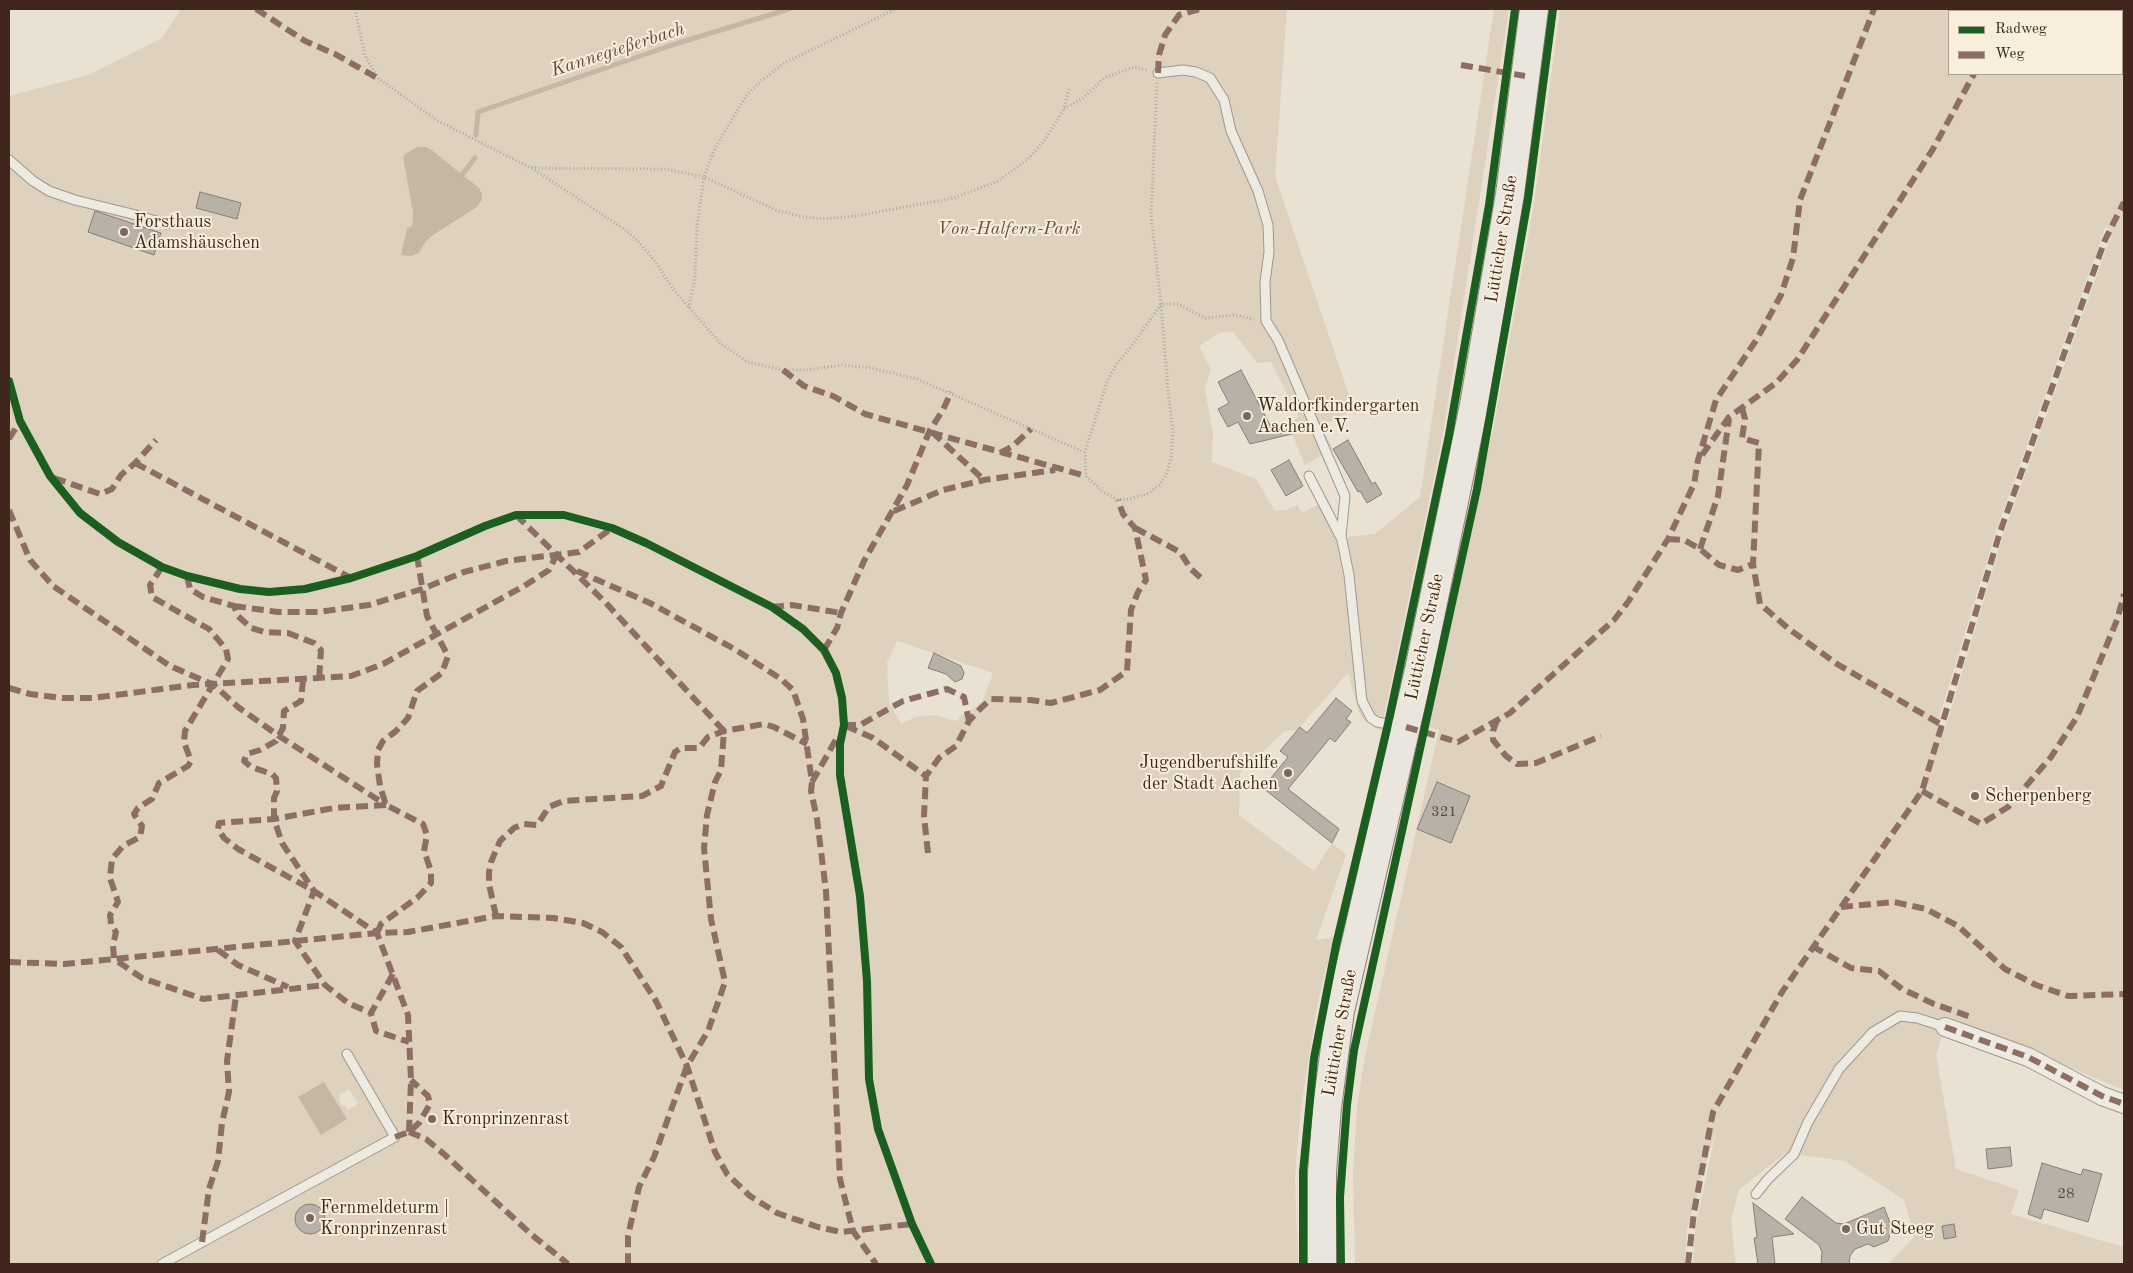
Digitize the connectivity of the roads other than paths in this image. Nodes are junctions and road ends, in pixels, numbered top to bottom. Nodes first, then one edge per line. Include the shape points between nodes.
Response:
1 (1534, 9) edge
2 (1158, 73) road end
3 (9, 160) edge
4 (166, 224) dead end
5 (1309, 476) dead end
6 (1341, 536) junction
7 (1406, 727) junction
8 (1945, 1027) joint
9 (347, 1054) dead end
10 (2124, 1104) edge
11 (1756, 1194) dead end
12 (162, 1264) edge
13 (1322, 1264) edge

1 - 7 main road, Lütticher Straße via 1510,194 1474,405
2 - 6 lane via 1196,72 1210,78 1224,100 1231,131 1258,191 1268,224 1266,321 1305,399 1345,496
3 - 4 lane via 49,191
5 - 6 lane
6 - 7 lane via 1349,575 1362,702 1377,722
7 - 13 main road, Lütticher Straße via 1340,1011 1322,1173
8 - 10 street via 2028,1057
8 - 11 lane via 1900,1016 1873,1032 1839,1070 1808,1122 1794,1154
9 - 12 lane via 395,1137

